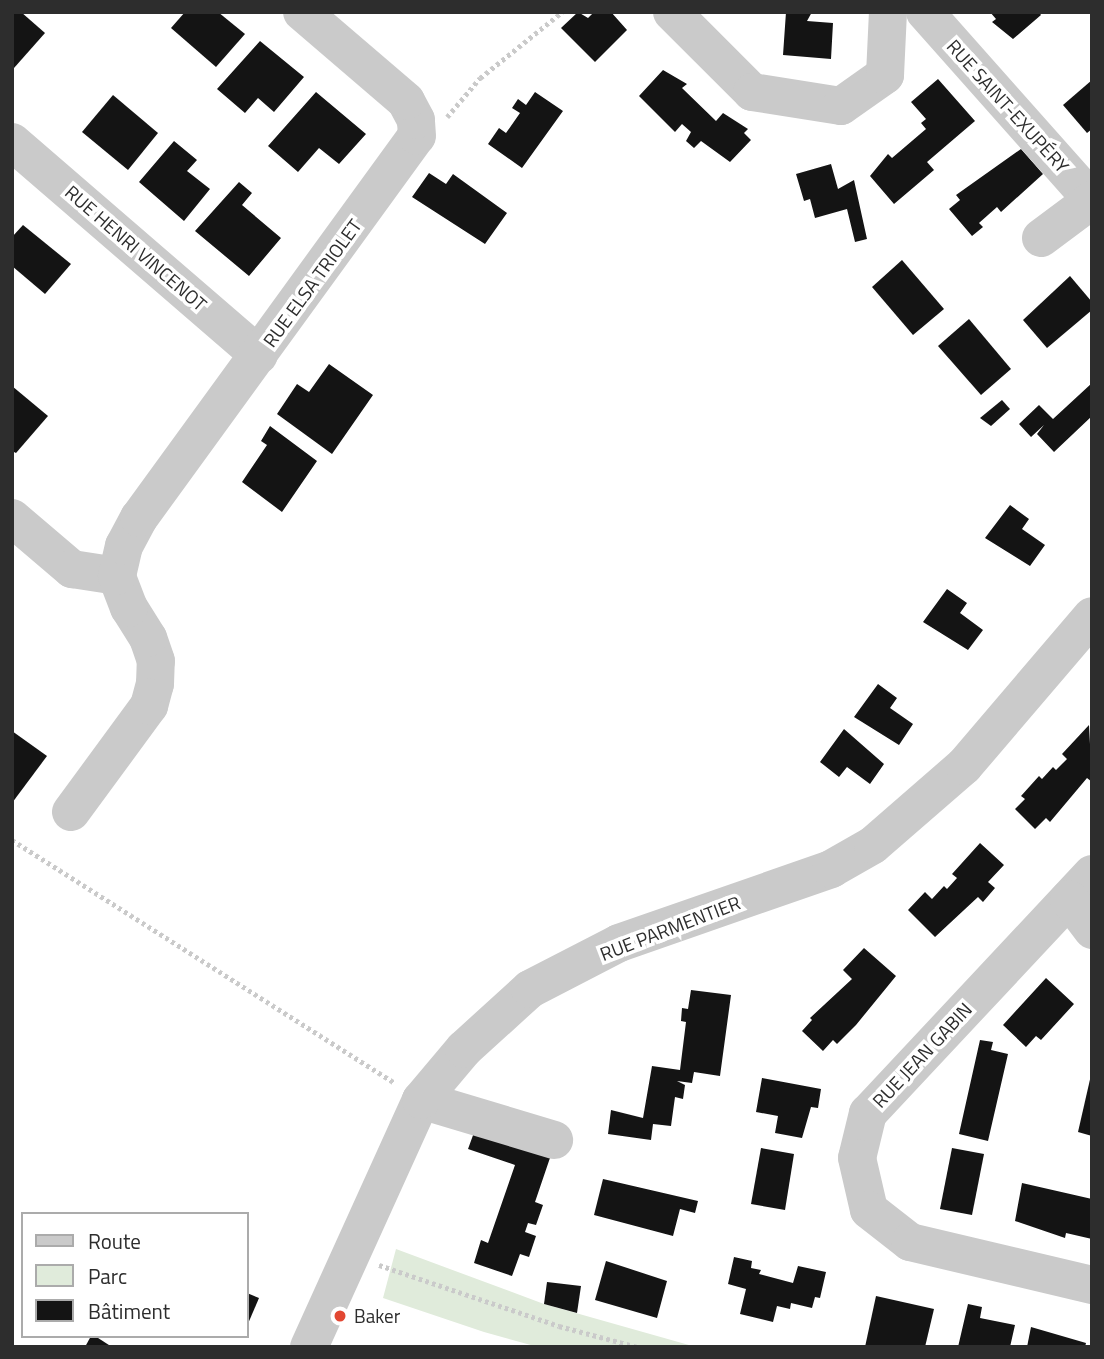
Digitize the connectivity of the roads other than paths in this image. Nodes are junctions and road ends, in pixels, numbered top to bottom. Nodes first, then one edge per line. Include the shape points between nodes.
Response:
1 (303, 12) edge
2 (672, 12) edge
3 (888, 12) edge
4 (932, 21) edge
5 (885, 75) junction
6 (12, 142) edge
7 (1092, 200) edge
8 (1041, 238) dead end
9 (259, 355) junction
10 (12, 518) edge
11 (117, 576) junction
12 (1092, 616) edge
13 (71, 812) dead end
14 (1080, 886) edge
15 (1092, 930) edge
16 (421, 1100) junction
17 (554, 1140) dead end
18 (1092, 1285) edge
19 (309, 1347) edge

1 - 9 street, RUE ELSA TRIOLET via 429,126
2 - 5 street via 751,92 841,106
3 - 5 street
4 - 5 street
4 - 7 street, RUE SAINT-EXUPÉRY
6 - 9 street, RUE HENRI VINCENOT
7 - 8 street, RUE SAINT-EXUPÉRY
9 - 11 street, RUE ELSA TRIOLET via 139,518 124,546
10 - 11 street via 72,569
11 - 13 street via 129,608 148,638 156,661 155,684 149,706
12 - 16 street, RUE PARMENTIER via 964,766 873,845 831,869 619,943 530,989 464,1049
14 - 15 street
14 - 18 street, RUE JEAN GABIN via 868,1113 858,1158 869,1210 910,1242
16 - 17 street
16 - 19 street, RUE PARMENTIER via 373,1262

